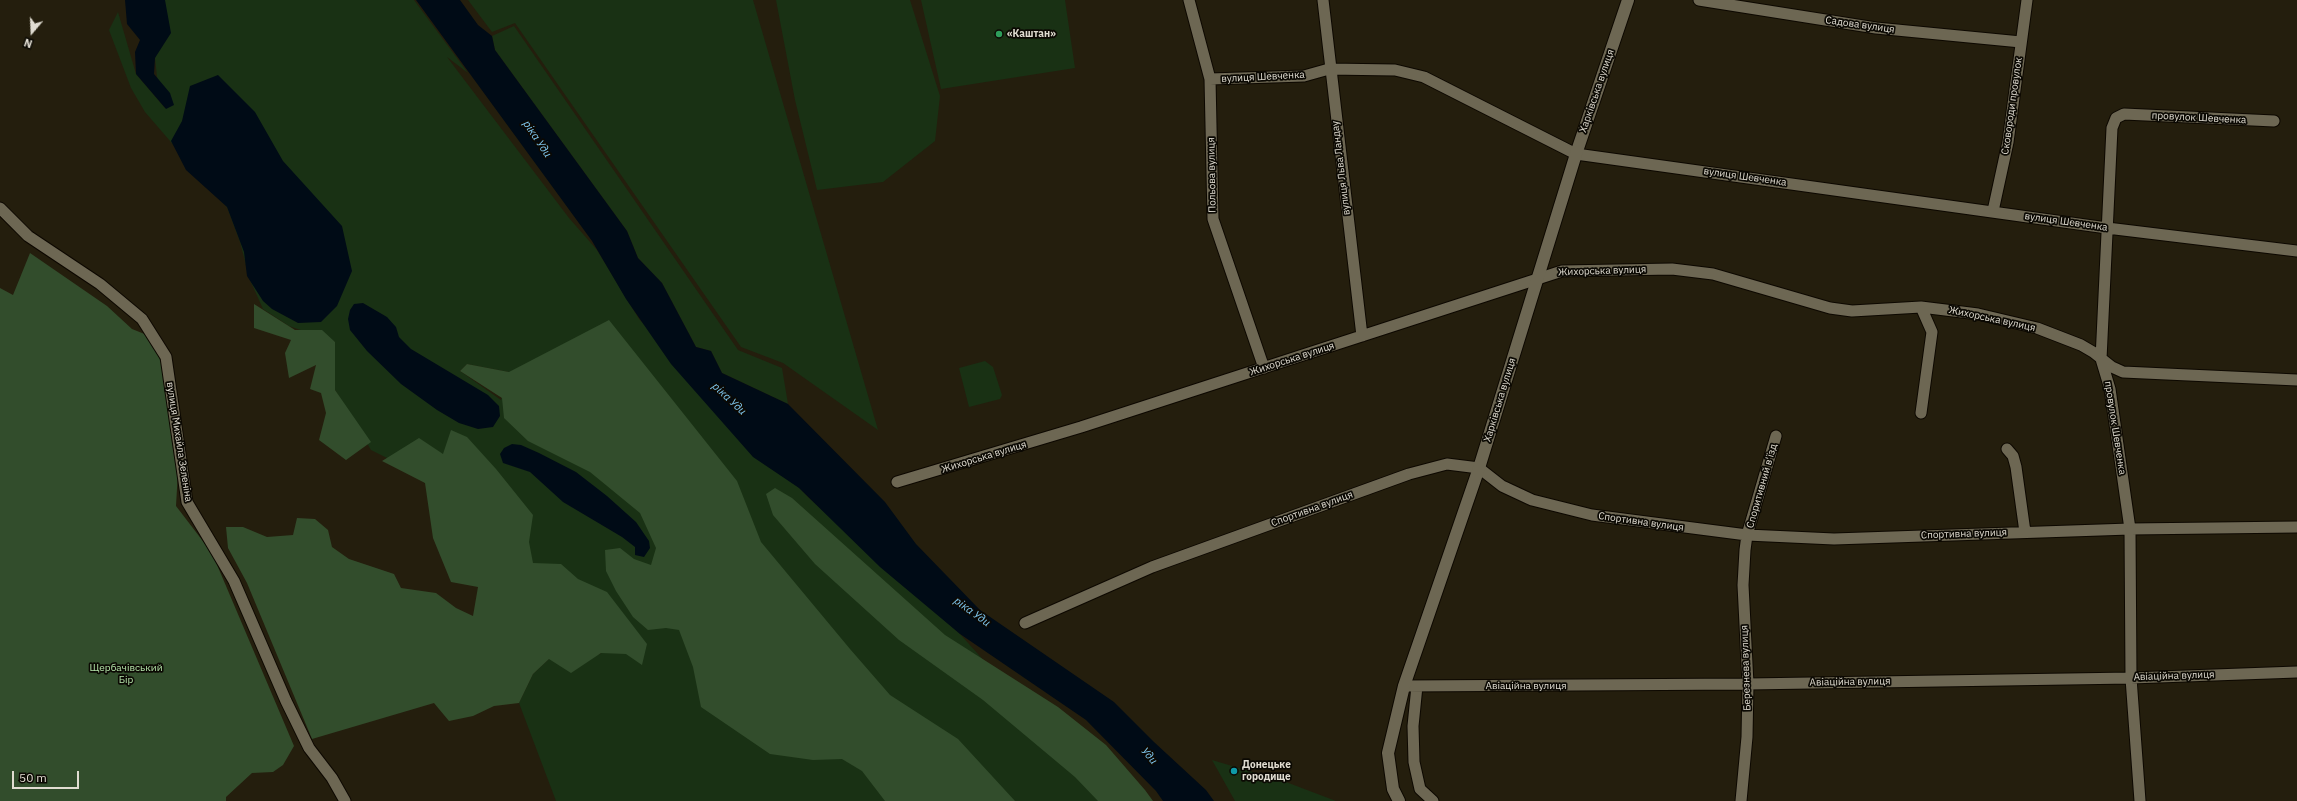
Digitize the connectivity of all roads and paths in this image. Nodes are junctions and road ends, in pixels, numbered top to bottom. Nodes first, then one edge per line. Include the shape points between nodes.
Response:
1 (1189, 0) edge
2 (1323, 0) edge
3 (1628, 0) edge
4 (1699, 0) edge
5 (2027, 0) edge
6 (2022, 42) junction
7 (1330, 69) junction
8 (1210, 79) junction
9 (2274, 121) dead end
10 (1576, 154) junction
11 (0, 208) edge
12 (1993, 211) junction
13 (2107, 228) junction
14 (2297, 252) edge
15 (1538, 277) junction
16 (1921, 307) junction
17 (1362, 336) junction
18 (2102, 359) junction
19 (1264, 368) junction
20 (2297, 380) edge
21 (1921, 413) dead end
22 (1776, 436) dead end
23 (2007, 449) dead end
24 (1479, 468) junction
25 (897, 482) dead end
26 (2297, 527) edge
27 (2130, 528) junction
28 (2025, 532) junction
29 (1747, 535) junction
30 (1025, 623) dead end
31 (2297, 672) edge
32 (2131, 678) junction
33 (1748, 684) junction
34 (1404, 686) junction
35 (1417, 686) junction
36 (345, 801) edge
37 (1399, 801) edge
38 (1433, 801) edge
39 (1741, 801) edge
40 (2140, 801) edge

1 - 8 street, Польова вулиця
2 - 7 street, вулиця Льва Ландау
3 - 10 main road, Харківська вулиця
4 - 6 street, Садова вулиця via 1876,28
5 - 6 street, Сковороди провулок
6 - 12 street, Сковороди провулок via 2008,142
7 - 8 street, вулиця Шевченка via 1304,76
7 - 10 street, вулиця Шевченка via 1395,70 1424,77
7 - 17 street, вулиця Льва Ландау
8 - 19 street, Польова вулиця via 1213,219
9 - 13 street, провулок Шевченка via 2124,114 2116,118 2112,128
10 - 12 street, вулиця Шевченка
10 - 15 main road, Харківська вулиця
11 - 36 street, вулиця Михайла Зеленіна via 28,236 100,284 142,319 166,357 187,502 234,581 286,702 309,748 332,778
12 - 13 street, вулиця Шевченка
13 - 14 street, вулиця Шевченка
13 - 18 street, провулок Шевченка
15 - 16 street, Жихорська вулиця via 1562,271 1672,269 1713,274 1830,308 1852,311
15 - 17 street, Жихорська вулиця
15 - 24 main road, Харківська вулиця
16 - 18 street, Жихорська вулиця via 1978,314 2037,328 2081,345
16 - 21 street via 1932,332
17 - 19 street, Жихорська вулиця
18 - 20 street, Жихорська вулиця via 2123,372
18 - 27 street, провулок Шевченка via 2110,388
19 - 25 street, Жихорська вулиця via 1081,427
22 - 29 street, Споритивний в'їзд
23 - 28 street via 2013,456 2016,467
24 - 29 street, Спортивна вулиця via 1502,486 1532,500 1592,515
24 - 30 street, Спортивна вулиця via 1447,464 1409,474 1152,567
24 - 34 main road, Харківська вулиця
26 - 27 street, Спортивна вулиця
27 - 28 street, Спортивна вулиця
27 - 32 street, провулок Шевченка
28 - 29 street, Спортивна вулиця via 1834,538
29 - 33 street, Березнева вулиця via 1743,585
31 - 32 street, Авіаційна вулиця
32 - 33 street, Авіаційна вулиця
32 - 40 street, провулок Шевченка
33 - 35 street, Авіаційна вулиця
33 - 39 street, Березнева вулиця via 1747,737
34 - 35 street, Авіаційна вулиця
34 - 37 main road, Харківська вулиця via 1388,753
35 - 38 street via 1413,726 1414,762 1420,789

